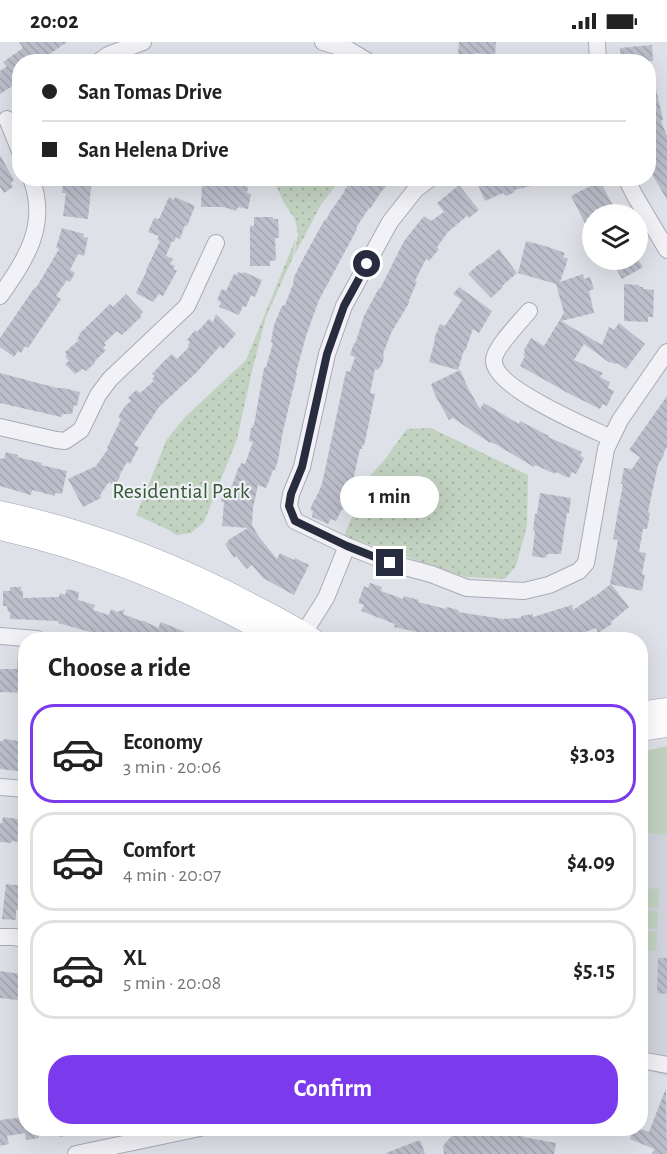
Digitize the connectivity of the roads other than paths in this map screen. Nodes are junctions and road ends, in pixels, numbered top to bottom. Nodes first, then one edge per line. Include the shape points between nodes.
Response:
1 (143, 42) edge
2 (323, 42) edge
3 (111, 54) edge
4 (356, 54) edge
5 (34, 186) edge
6 (420, 186) edge
7 (630, 186) edge
8 (216, 243) dead end
9 (667, 250) edge
10 (0, 296) edge
11 (530, 311) dead end
12 (667, 352) edge
13 (0, 427) edge
14 (611, 438) junction
15 (0, 511) edge
16 (0, 531) edge
17 (347, 546) junction
18 (265, 632) edge
19 (297, 632) edge
20 (309, 632) edge
21 (0, 636) edge
22 (18, 637) edge
23 (667, 708) edge
24 (648, 711) edge
25 (667, 727) edge
26 (648, 730) edge
27 (0, 787) edge
28 (18, 788) edge
29 (0, 937) edge
30 (18, 938) edge
31 (648, 1061) edge
32 (667, 1065) edge
33 (162, 1136) edge
34 (76, 1154) edge

1 - 3 street
2 - 4 street
5 - 10 street via 35,232 23,262
6 - 17 street via 390,222 344,306 327,354 302,467 291,494 289,506 295,521
7 - 9 street
8 - 13 street via 187,306 110,379 81,430 65,441
11 - 14 street via 496,351 496,370 543,405
12 - 14 street
14 - 17 street via 586,563 579,571 549,585 524,591 467,588
15 - 19 main road via 144,553 219,586
16 - 18 main road via 59,545 137,571
17 - 20 street
21 - 22 street
23 - 24 main road
25 - 26 main road
27 - 28 street
29 - 30 street
31 - 32 street
33 - 34 street

